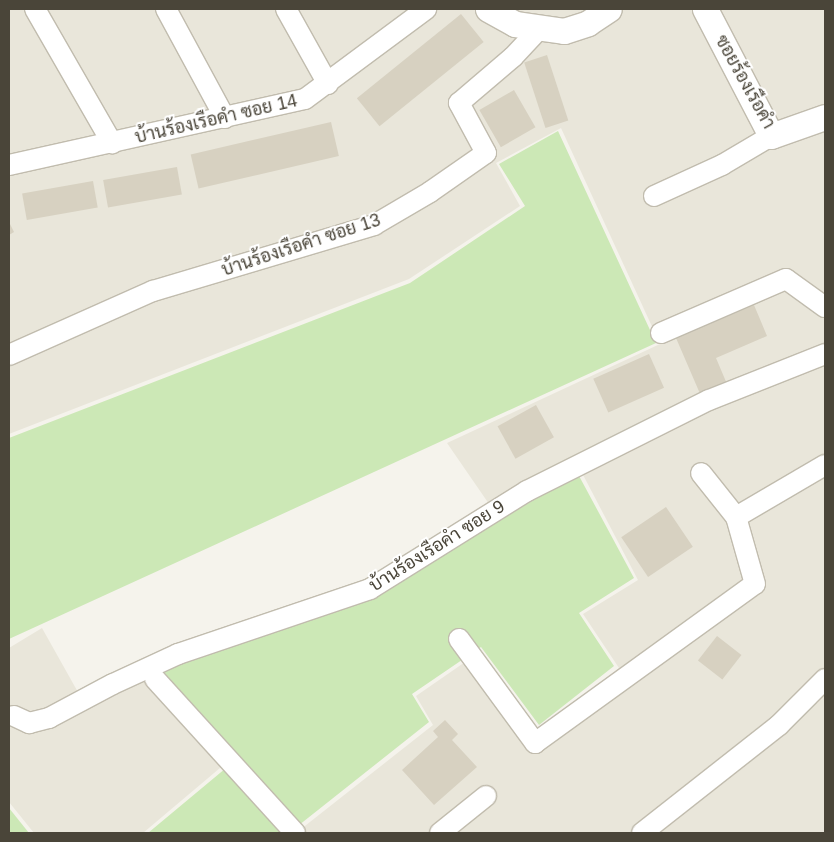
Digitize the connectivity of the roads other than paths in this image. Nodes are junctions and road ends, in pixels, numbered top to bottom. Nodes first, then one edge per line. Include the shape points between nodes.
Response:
1 (36, 9) edge
2 (166, 9) edge
3 (286, 9) edge
4 (426, 9) edge
5 (488, 9) edge
6 (609, 9) edge
7 (705, 9) edge
8 (539, 29) junction
9 (328, 84) junction
10 (825, 117) edge
11 (225, 118) junction
12 (771, 136) junction
13 (112, 143) junction
14 (9, 165) edge
15 (654, 196) dead end
16 (825, 307) edge
17 (661, 333) dead end
18 (825, 354) edge
19 (9, 355) edge
20 (825, 465) edge
21 (701, 473) dead end
22 (736, 517) junction
23 (459, 639) dead end
24 (155, 679) dead end
25 (825, 679) edge
26 (14, 716) dead end
27 (486, 796) dead end
28 (295, 833) edge
29 (440, 833) edge
30 (642, 833) edge

1 - 13 street
2 - 11 street
3 - 9 street
4 - 9 street, บ้านร้องเรือคำ ซอย 14
5 - 8 street via 515,24
6 - 8 street via 588,23 564,31
7 - 12 street, ซอยร้องเรือคำ
8 - 19 street, บ้านร้องเรือคำ ซอย 13 via 513,58 459,103 486,153 430,192 374,225 153,291
9 - 11 street, บ้านร้องเรือคำ ซอย 14 via 305,98
10 - 12 street, ซอยร้องเรือคำ
11 - 13 street, บ้านร้องเรือคำ ซอย 14
12 - 15 street via 722,165
13 - 14 street, บ้านร้องเรือคำ ซอย 14
16 - 17 street via 786,279
18 - 26 street, บ้านร้องเรือคำ ซอย 9 via 709,400 527,491 370,589 178,654 49,718 29,723
20 - 22 street
21 - 22 street
22 - 23 street via 755,584 536,742
24 - 28 street
25 - 30 street via 779,725
27 - 29 street

